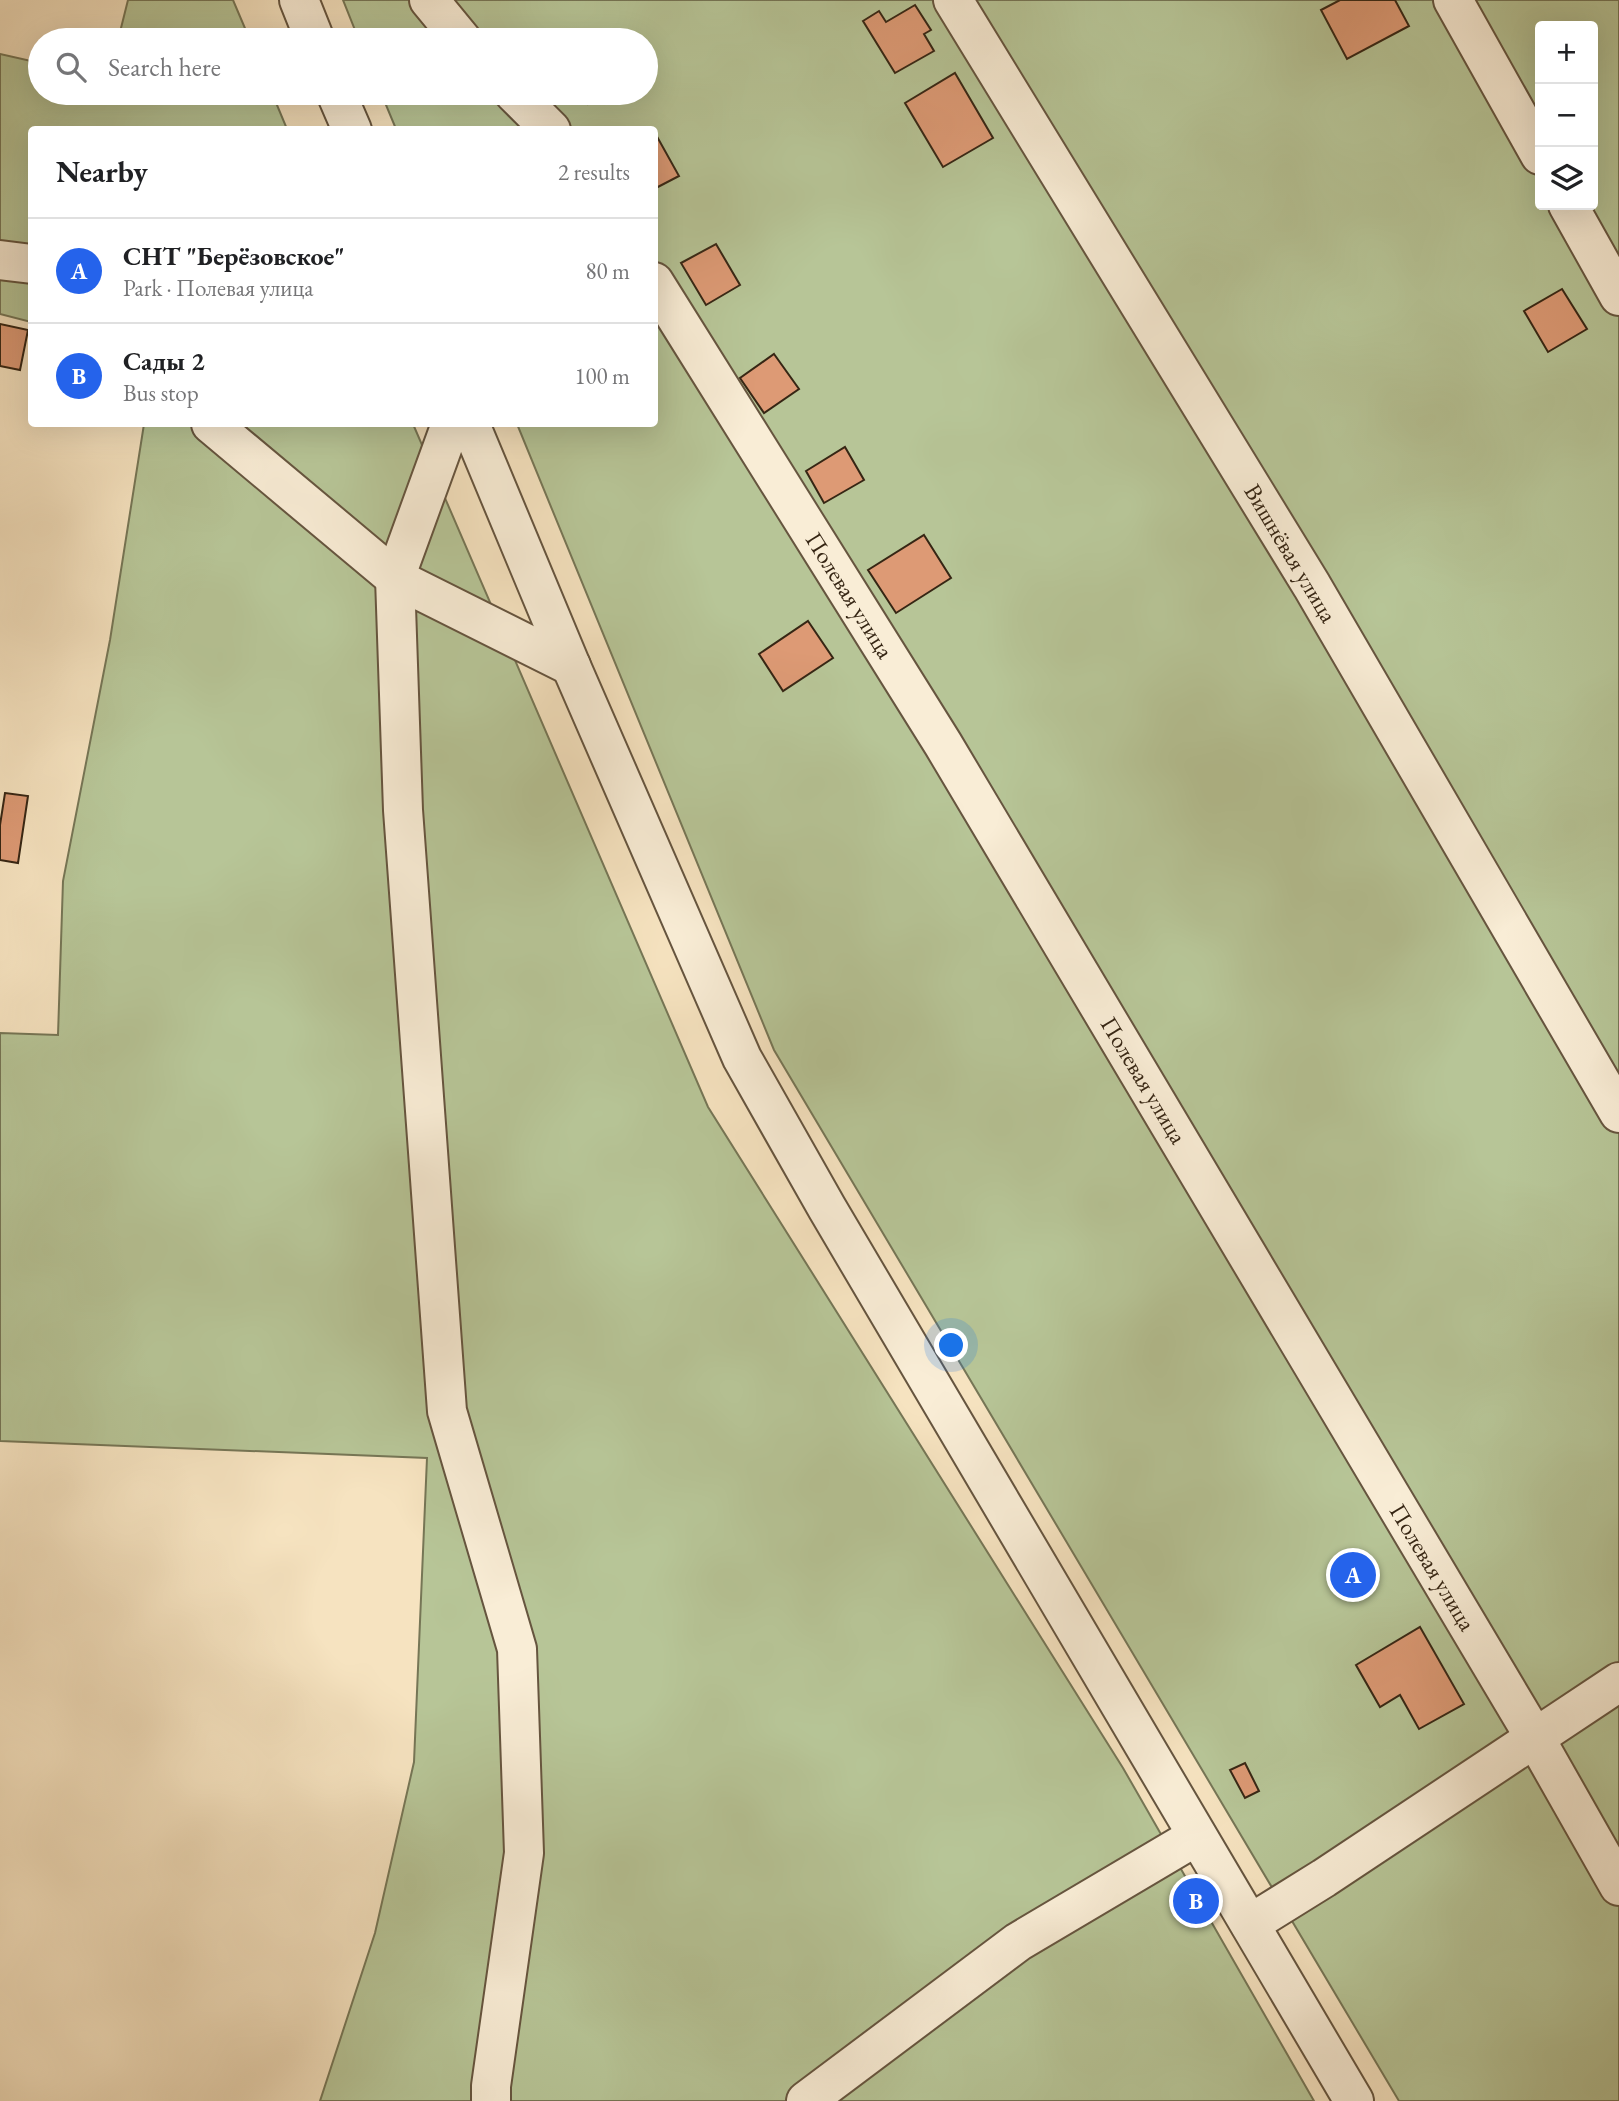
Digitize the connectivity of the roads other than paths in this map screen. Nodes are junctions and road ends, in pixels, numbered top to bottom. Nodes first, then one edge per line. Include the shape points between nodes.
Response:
1 (299, 0) edge
2 (429, 0) edge
3 (953, 0) edge
4 (1453, 0) edge
5 (310, 28) edge
6 (452, 28) edge
7 (526, 105) edge
8 (547, 126) edge
9 (1536, 147) edge
10 (1571, 210) edge
11 (0, 260) edge
12 (28, 264) edge
13 (658, 288) edge
14 (1619, 296) edge
15 (215, 427) edge
16 (450, 427) edge
17 (471, 427) edge
18 (395, 578) junction
19 (570, 666) junction
20 (1619, 1113) edge
21 (1619, 1682) edge
22 (1535, 1738) junction
23 (1197, 1836) junction
24 (1619, 1886) edge
25 (1250, 1924) junction
26 (491, 2101) edge
27 (806, 2101) edge
28 (1354, 2101) edge

1 - 5 street
2 - 6 street
3 - 20 street, Вишнёвая улица via 1312,586
4 - 9 street
7 - 8 street
10 - 14 street
11 - 12 street
13 - 22 street, Полевая улица via 943,744
15 - 18 street
16 - 18 street
17 - 19 street
18 - 19 street
18 - 26 street via 403,810 447,1411 517,1649 524,1853
19 - 23 street via 742,1058
21 - 22 street
22 - 24 street, Полевая улица
22 - 25 street
23 - 25 street
23 - 27 street via 1018,1942
25 - 28 street

